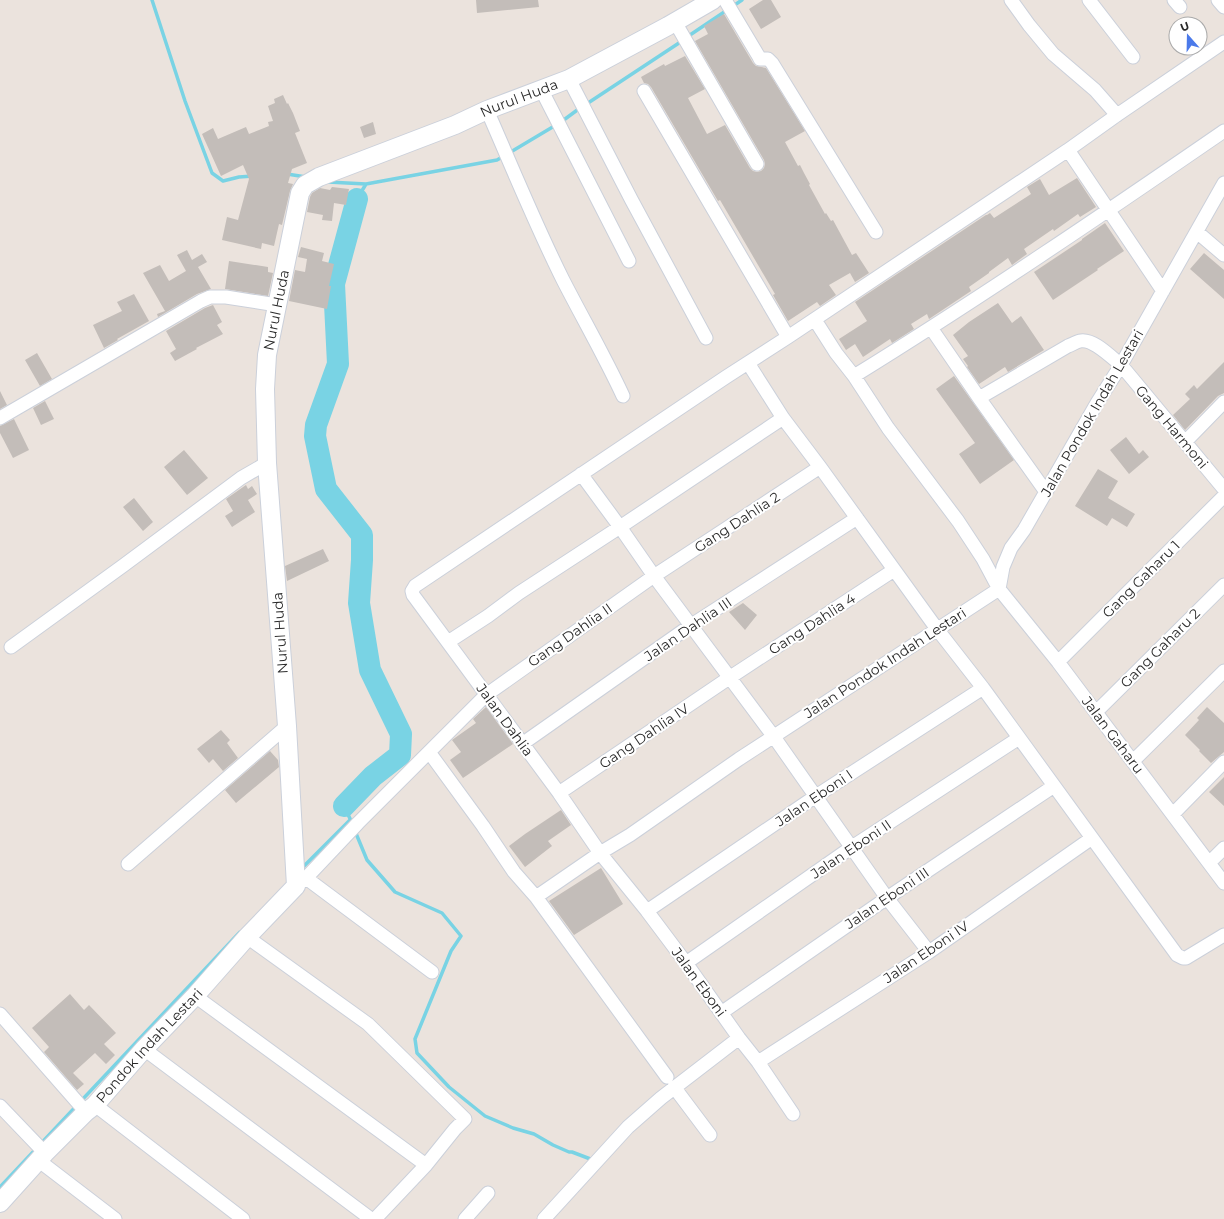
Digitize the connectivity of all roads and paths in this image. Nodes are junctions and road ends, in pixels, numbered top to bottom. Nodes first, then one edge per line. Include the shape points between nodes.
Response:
1 (721, 0) edge
2 (1011, 0) edge
3 (1089, 0) edge
4 (1218, 0) edge
5 (1224, 7) edge
6 (677, 25) junction
7 (1224, 42) edge
8 (1133, 57) dead end
9 (569, 79) junction
10 (541, 89) junction
11 (644, 91) dead end
12 (487, 110) junction
13 (1117, 115) junction
14 (1224, 131) edge
15 (1068, 150) junction
16 (757, 164) dead end
17 (1224, 183) edge
18 (1108, 211) junction
19 (876, 232) dead end
20 (1197, 232) junction
21 (1224, 255) edge
22 (629, 261) dead end
23 (1163, 291) junction
24 (277, 305) junction
25 (815, 320) junction
26 (931, 328) junction
27 (706, 338) dead end
28 (788, 338) junction
29 (748, 363) junction
30 (1121, 365) junction
31 (854, 376) junction
32 (624, 396) dead end
33 (979, 398) junction
34 (1224, 402) edge
35 (0, 418) edge
36 (783, 418) junction
37 (1185, 442) junction
38 (268, 463) junction
39 (820, 467) junction
40 (581, 474) junction
41 (1224, 489) edge
42 (1046, 492) junction
43 (1224, 496) edge
44 (857, 518) junction
45 (620, 527) junction
46 (894, 570) junction
47 (654, 576) junction
48 (1224, 585) edge
49 (998, 589) junction
50 (690, 626) junction
51 (937, 628) junction
52 (448, 642) junction
53 (11, 647) dead end
54 (1058, 662) junction
55 (1224, 671) edge
56 (729, 678) junction
57 (983, 688) junction
58 (486, 695) junction
59 (1096, 712) junction
60 (287, 726) junction
61 (774, 736) junction
62 (1019, 738) junction
63 (522, 744) junction
64 (429, 752) junction
65 (1133, 761) junction
66 (1224, 762) edge
67 (1054, 786) junction
68 (559, 793) junction
69 (816, 796) junction
70 (1173, 814) junction
71 (1092, 838) junction
72 (852, 847) junction
73 (1224, 848) edge
74 (600, 853) junction
75 (1209, 863) junction
76 (128, 864) dead end
77 (301, 882) junction
78 (1224, 883) edge
79 (536, 897) junction
80 (887, 898) junction
81 (647, 911) junction
82 (1224, 935) edge
83 (247, 937) junction
84 (929, 952) junction
85 (686, 963) junction
86 (432, 972) dead end
87 (195, 996) junction
88 (721, 1013) junction
89 (0, 1014) edge
90 (739, 1038) junction
91 (144, 1049) junction
92 (758, 1062) junction
93 (671, 1082) junction
94 (0, 1106) edge
95 (90, 1108) junction
96 (793, 1114) dead end
97 (710, 1135) dead end
98 (41, 1157) junction
99 (426, 1165) junction
100 (488, 1193) dead end
101 (0, 1203) edge
102 (115, 1219) edge
103 (243, 1219) edge
104 (371, 1219) edge
105 (376, 1219) edge
106 (466, 1219) edge
107 (544, 1219) edge

1 - 6 street, Nurul Huda
1 - 19 street via 735,16 760,59 768,59 772,63
2 - 13 street via 1053,54 1095,90
3 - 8 street
4 - 5 street
6 - 9 street, Nurul Huda
6 - 16 street
7 - 13 street
9 - 10 street, Nurul Huda
9 - 27 street
10 - 12 street, Nurul Huda
10 - 22 street
11 - 28 street
12 - 24 street, Nurul Huda via 305,185 300,193
12 - 32 street via 563,280
13 - 15 street
14 - 18 street
15 - 18 street
15 - 25 street
17 - 20 street, Jalan Pondok Indah Lestari
18 - 23 street
18 - 26 street
20 - 21 street
20 - 23 street, Jalan Pondok Indah Lestari
23 - 30 street, Jalan Pondok Indah Lestari
24 - 35 street via 226,297 201,301
24 - 38 street, Nurul Huda via 266,370
25 - 28 street
25 - 31 street, Jalan Gaharu
26 - 31 street
26 - 33 street
28 - 29 street
29 - 36 street
29 - 40 street
30 - 33 street, Gang Harmoni via 1102,349 1090,342 1081,341
30 - 37 street, Gang Harmoni
30 - 42 street, Jalan Pondok Indah Lestari
31 - 49 street, Jalan Gaharu via 888,428 958,521 983,559
33 - 42 street
34 - 37 street
36 - 39 street
36 - 45 street
37 - 41 street, Gang Harmoni
38 - 53 street via 241,478
38 - 60 street, Nurul Huda
39 - 44 street
39 - 47 street, Gang Dahlia 2
40 - 45 street
40 - 52 street, Jalan Dahlia via 415,586 413,595
42 - 49 street, Jalan Pondok Indah Lestari via 1011,548
43 - 54 street, Gang Gaharu 1
44 - 46 street
44 - 50 street, Jalan Dahlia III
45 - 47 street
45 - 52 street
46 - 51 street
46 - 56 street, Gang Dahlia 4
47 - 50 street
47 - 58 street, Gang Dahlia II
48 - 59 street, Gang Gaharu 2
49 - 51 street, Jalan Pondok Indah Lestari
49 - 54 street, Jalan Gaharu
50 - 56 street
50 - 63 street, Jalan Dahlia III
51 - 57 street
51 - 61 street, Jalan Pondok Indah Lestari
52 - 58 street, Jalan Dahlia
54 - 59 street, Jalan Gaharu
55 - 65 street
56 - 61 street
56 - 68 street, Gang Dahlia IV
57 - 62 street
57 - 69 street, Jalan Eboni I
58 - 63 street, Jalan Dahlia
58 - 64 street, Gang Dahlia II
59 - 65 street, Jalan Gaharu
60 - 76 street
60 - 77 street, Nurul Huda
61 - 69 street
61 - 74 street, Jalan Pondok Indah Lestari
62 - 67 street
62 - 72 street, Jalan Eboni II
63 - 68 street, Jalan Dahlia
64 - 77 street, Gang Dahlia II
64 - 79 street via 514,872
65 - 70 street, Jalan Gaharu
66 - 70 street
67 - 71 street
67 - 80 street, Jalan Eboni III
68 - 74 street, Jalan Dahlia
69 - 72 street
69 - 81 street, Jalan Eboni I
70 - 75 street, Jalan Gaharu
71 - 82 street via 1177,955 1186,958
71 - 84 street, Jalan Eboni IV
72 - 80 street
72 - 85 street, Jalan Eboni II
73 - 75 street
74 - 79 street, Jalan Pondok Indah Lestari
74 - 81 street, Jalan Eboni
75 - 78 street, Jalan Gaharu
77 - 83 street, Pondok Indah Lestari
77 - 86 street
79 - 93 street
80 - 84 street
80 - 88 street, Jalan Eboni III
81 - 85 street, Jalan Eboni
83 - 87 street, Pondok Indah Lestari
83 - 99 street via 368,1024 465,1119
84 - 92 street, Jalan Eboni IV
85 - 88 street, Jalan Eboni
87 - 91 street, Pondok Indah Lestari
87 - 99 street
88 - 90 street, Jalan Eboni
89 - 95 street
90 - 92 street, Jalan Eboni
90 - 93 street
91 - 95 street, Pondok Indah Lestari
91 - 104 street
92 - 96 street, Jalan Eboni
93 - 97 street
93 - 107 street
94 - 98 street
95 - 98 street, Pondok Indah Lestari
95 - 103 street
98 - 101 street, Pondok Indah Lestari
98 - 102 street
99 - 105 street
100 - 106 street

